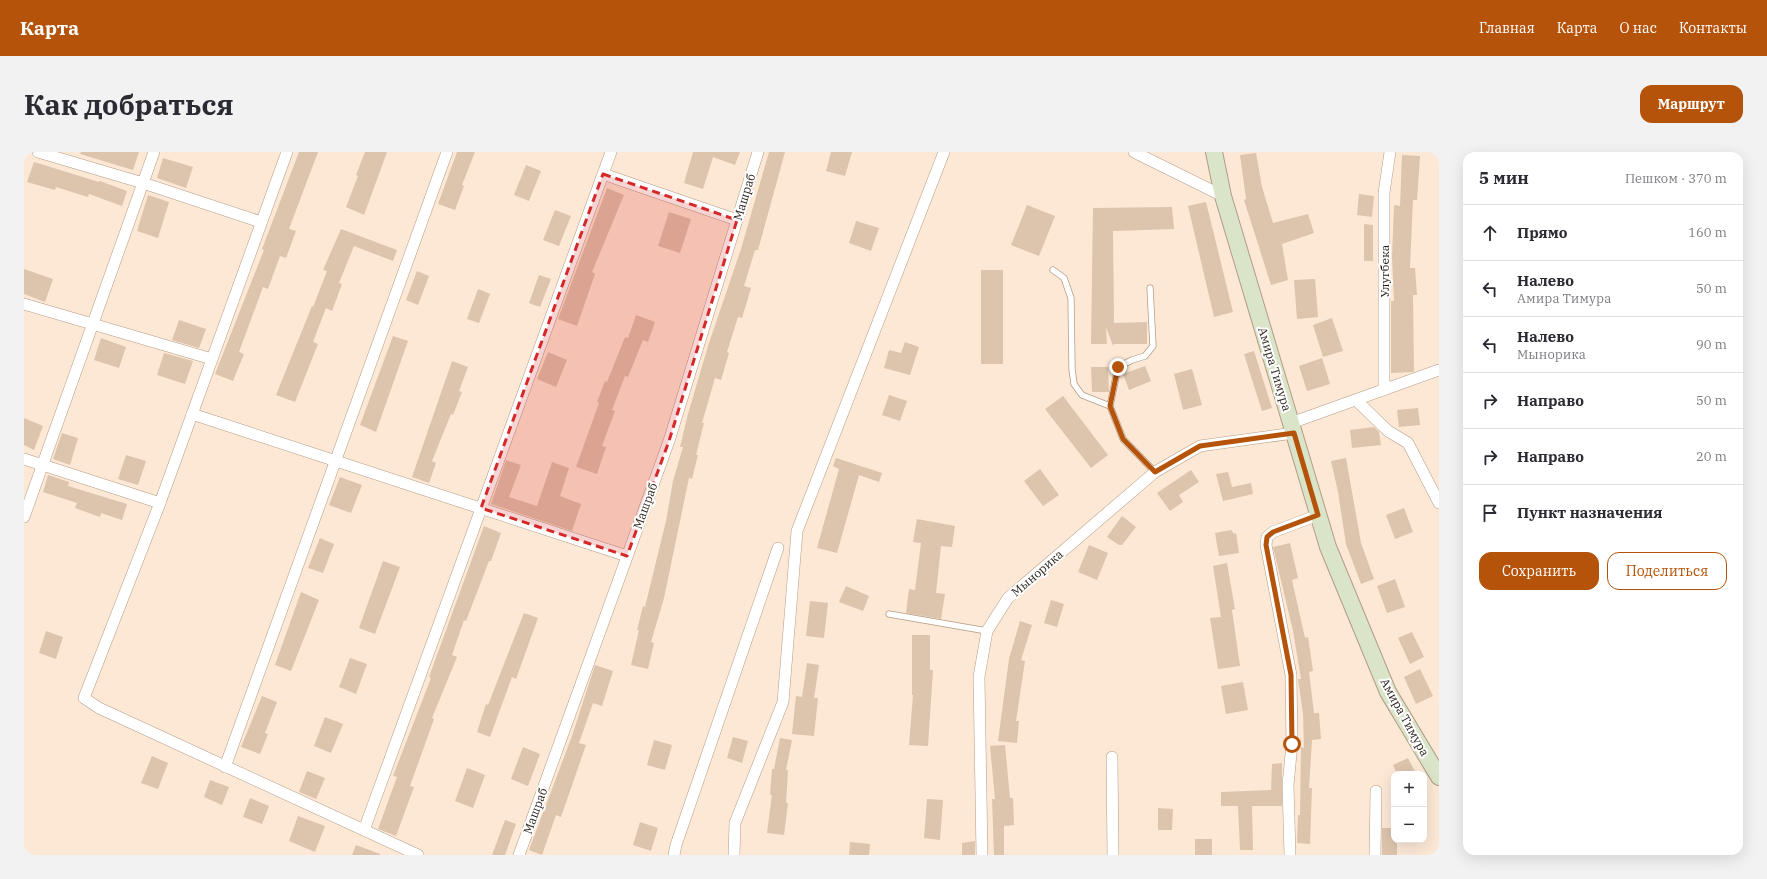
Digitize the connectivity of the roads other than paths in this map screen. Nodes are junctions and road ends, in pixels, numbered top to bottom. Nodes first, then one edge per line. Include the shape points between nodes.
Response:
1 (38, 152) edge
2 (154, 152) edge
3 (287, 152) edge
4 (447, 152) edge
5 (611, 152) edge
6 (758, 152) edge
7 (944, 152) edge
8 (1134, 152) edge
9 (1214, 152) edge
10 (1390, 152) edge
11 (603, 174) junction
12 (143, 183) junction
13 (1223, 196) junction
14 (737, 220) junction
15 (261, 222) junction
16 (1053, 270) dead end
17 (1150, 288) dead end
18 (24, 304) edge
19 (92, 324) junction
20 (212, 359) junction
21 (1439, 370) edge
22 (1384, 390) junction
23 (1356, 400) junction
24 (1110, 406) junction
25 (192, 414) junction
26 (1292, 428) junction
27 (24, 459) edge
28 (335, 461) junction
29 (43, 464) junction
30 (1155, 472) junction
31 (1439, 502) edge
32 (160, 503) junction
33 (481, 508) junction
34 (1318, 515) junction
35 (24, 517) edge
36 (778, 548) dead end
37 (627, 556) junction
38 (889, 614) dead end
39 (987, 631) junction
40 (1112, 757) dead end
41 (224, 767) junction
42 (1439, 777) edge
43 (1376, 791) dead end
44 (364, 830) junction
45 (418, 855) edge
46 (519, 855) edge
47 (674, 855) edge
48 (734, 855) edge
49 (982, 855) edge
50 (1113, 855) edge
51 (1290, 855) edge
52 (1375, 855) edge

1 - 12 street
2 - 12 street
3 - 15 street
4 - 28 street
5 - 11 street
6 - 14 street, Машраб
7 - 48 street via 798,531 783,702 735,823
8 - 13 street
9 - 13 street, Амира Тимура
10 - 22 street, Улугбека via 1384,193
11 - 14 street
11 - 33 street
12 - 15 street
12 - 19 street
13 - 26 street, Амира Тимура
14 - 37 street, Машраб via 668,441
15 - 20 street
16 - 24 lane via 1064,278 1071,298 1074,384 1082,394
17 - 24 lane via 1153,346 1145,356 1118,367
18 - 19 street
19 - 20 street
19 - 29 street
20 - 25 street
21 - 22 street
22 - 23 street
23 - 26 street
23 - 31 street via 1388,430 1408,444
24 - 30 lane via 1123,439
25 - 28 street
25 - 32 street
26 - 30 street, Мынорика via 1200,446
26 - 34 street, Амира Тимура
27 - 29 street
28 - 33 street
28 - 41 street
29 - 32 street
29 - 35 street
30 - 39 street, Мынорика via 1008,598
32 - 41 street via 84,698 99,708
33 - 37 street
33 - 44 street
34 - 42 street, Амира Тимура via 1328,547 1388,692
34 - 51 street via 1273,532 1267,537 1266,545 1291,675 1292,744 1288,785
36 - 47 street
37 - 46 street, Машраб
38 - 39 lane
39 - 49 street, Мынорика via 979,677
40 - 50 street
41 - 44 street
43 - 52 street
44 - 45 street

